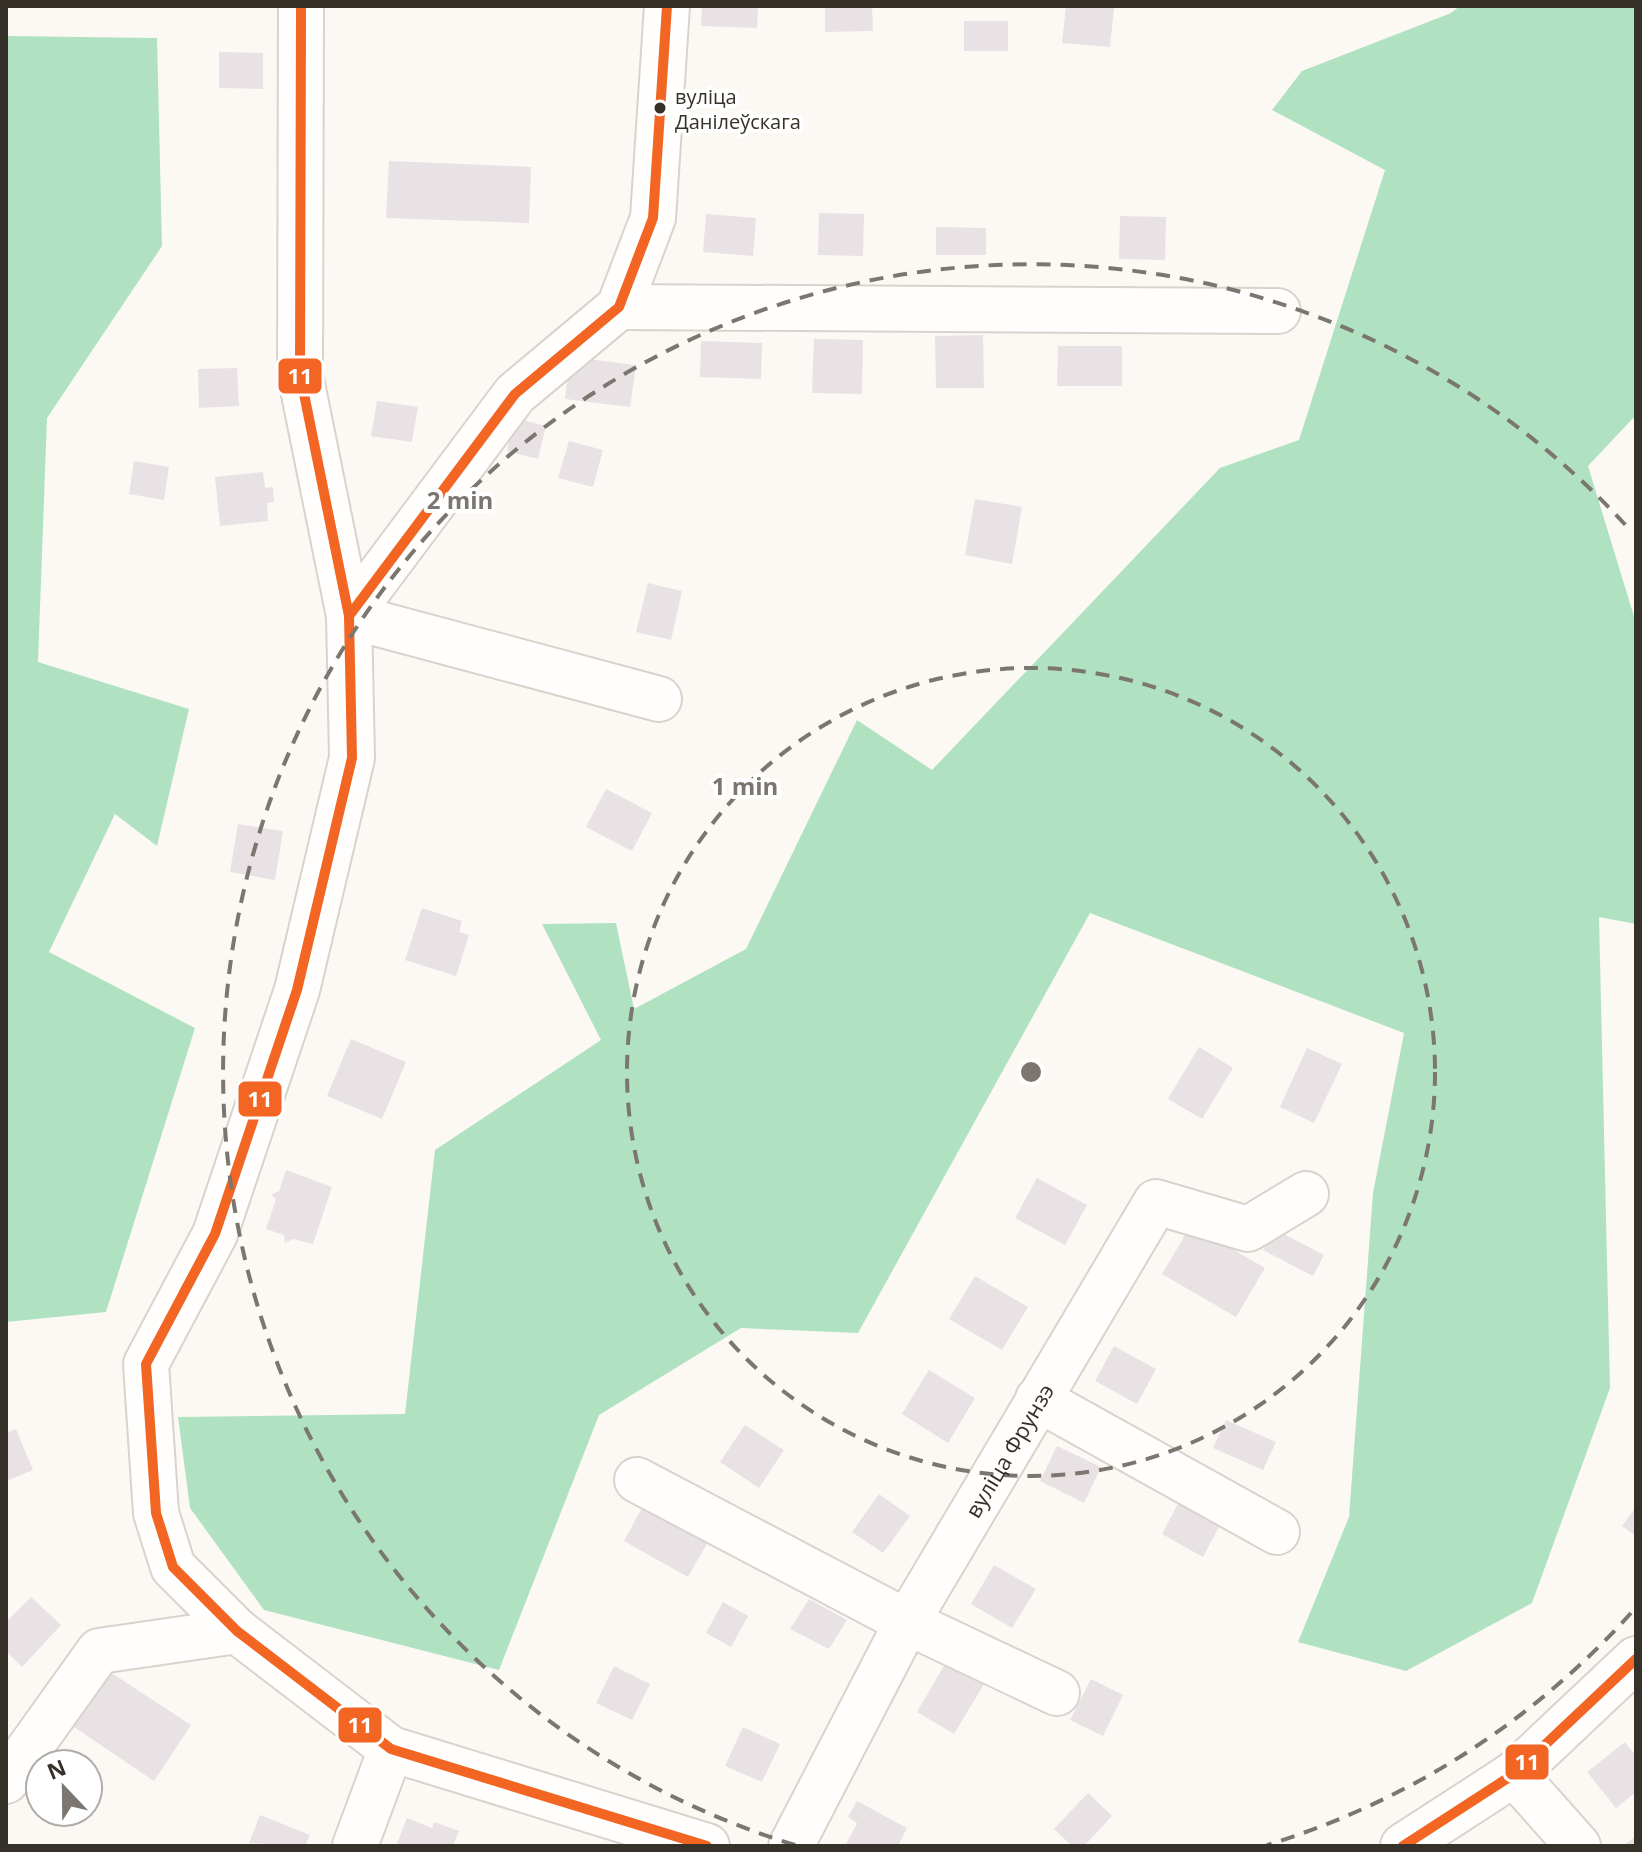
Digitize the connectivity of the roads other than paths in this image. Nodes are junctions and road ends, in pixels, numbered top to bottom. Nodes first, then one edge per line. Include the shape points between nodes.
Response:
1 (301, 6) edge
2 (667, 6) edge
3 (619, 307) junction
4 (1278, 311) dead end
5 (349, 616) junction
6 (659, 699) dead end
7 (1306, 1194) dead end
8 (1038, 1399) junction
9 (637, 1480) dead end
10 (1277, 1532) dead end
11 (907, 1622) junction
12 (237, 1631) junction
13 (1636, 1659) edge
14 (1057, 1693) dead end
15 (391, 1749) junction
16 (1514, 1774) junction
17 (6, 1781) edge
18 (693, 1844) edge
19 (355, 1846) edge
20 (791, 1846) edge
21 (1403, 1846) edge
22 (1578, 1846) edge

1 - 5 street via 300,374
2 - 3 street via 653,218
3 - 4 street
3 - 5 street via 515,394
5 - 6 street
5 - 12 street via 352,758 297,990 215,1234 146,1364 156,1513 173,1567
7 - 8 street, вуліца Фрунзэ via 1248,1229 1156,1202
8 - 10 street
8 - 11 street, вуліца Фрунзэ
9 - 11 street
11 - 14 street
11 - 20 street, вуліца Фрунзэ
12 - 15 street
12 - 17 street via 99,1651
13 - 16 street
15 - 18 street
15 - 19 street
16 - 21 street
16 - 22 street

